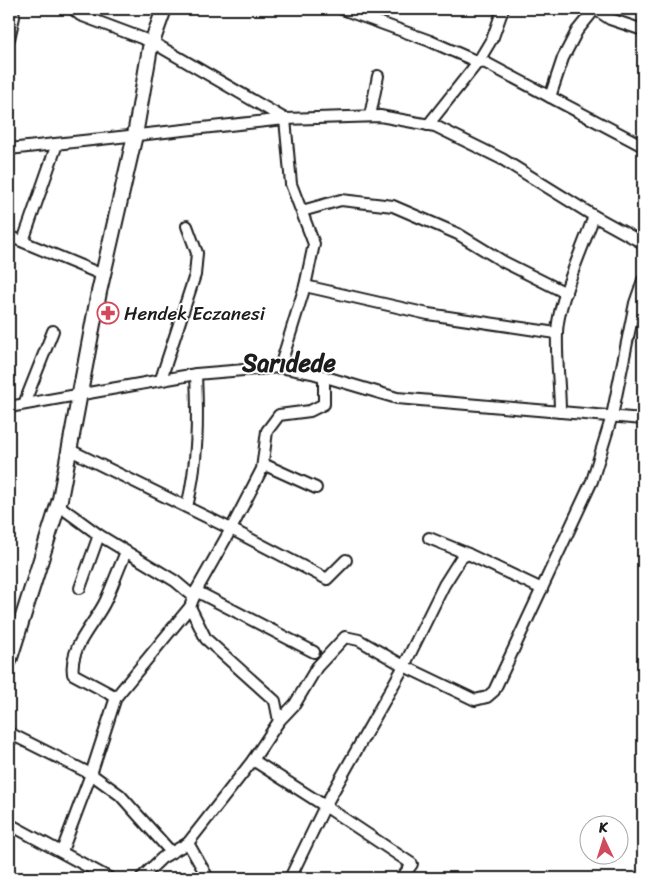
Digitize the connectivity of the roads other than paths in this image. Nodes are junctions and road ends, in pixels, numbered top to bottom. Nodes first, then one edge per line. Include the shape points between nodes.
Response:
1 (13, 9) edge
2 (73, 9) edge
3 (164, 9) edge
4 (342, 9) edge
5 (503, 9) edge
6 (594, 9) edge
7 (643, 30) edge
8 (9, 40) edge
9 (152, 42) junction
10 (478, 62) junction
11 (378, 76) dead end
12 (550, 97) junction
13 (370, 116) junction
14 (285, 119) junction
15 (428, 125) junction
16 (135, 135) junction
17 (57, 144) junction
18 (643, 146) edge
19 (9, 149) edge
20 (302, 211) junction
21 (594, 216) junction
22 (187, 226) dead end
23 (9, 236) edge
24 (22, 241) junction
25 (643, 243) edge
26 (103, 275) junction
27 (643, 280) edge
28 (305, 286) junction
29 (566, 293) junction
30 (53, 331) dead end
31 (556, 333) junction
32 (280, 367) junction
33 (196, 374) junction
34 (324, 376) junction
35 (161, 379) junction
36 (80, 393) junction
37 (24, 404) junction
38 (9, 407) edge
39 (560, 412) junction
40 (612, 416) junction
41 (643, 418) edge
42 (70, 450) junction
43 (263, 464) junction
44 (316, 488) dead end
45 (58, 505) junction
46 (187, 507) junction
47 (230, 529) junction
48 (98, 535) junction
49 (429, 538) dead end
50 (126, 552) junction
51 (468, 554) junction
52 (346, 560) dead end
53 (80, 588) dead end
54 (542, 589) junction
55 (193, 598) junction
56 (314, 652) dead end
57 (9, 661) edge
58 (404, 666) junction
59 (116, 697) junction
60 (279, 721) junction
61 (9, 733) edge
62 (253, 760) junction
63 (92, 774) junction
64 (325, 806) junction
65 (9, 824) edge
66 (188, 843) junction
67 (62, 851) junction
68 (171, 852) junction
69 (109, 878) edge
70 (141, 878) edge
71 (208, 878) edge
72 (290, 878) edge
73 (402, 878) edge

1 - 8 street
2 - 9 street via 80,15
3 - 9 main road
4 - 10 street
5 - 10 street via 493,37
6 - 7 street via 610,19
6 - 12 street via 577,31 563,58
9 - 14 street
9 - 16 main road
10 - 12 street via 486,63
10 - 15 street
11 - 13 street
12 - 18 street
13 - 14 street
13 - 15 street
14 - 16 street
14 - 20 street via 291,184
15 - 21 street via 502,159
16 - 17 street
16 - 26 main road
17 - 19 street
17 - 24 street
20 - 28 street via 314,244
20 - 29 street via 341,200 393,206 458,234 504,262
21 - 25 street
21 - 29 street
22 - 35 street via 197,253 195,275
23 - 24 street
24 - 26 street
26 - 36 main road
27 - 40 street
28 - 31 street via 428,314
28 - 32 street
29 - 31 street
30 - 37 street
31 - 39 street
32 - 33 street
32 - 34 street
33 - 35 street
33 - 46 street via 198,430 195,475
34 - 39 street via 397,398
34 - 43 street via 324,404 310,411 279,416 268,431
35 - 36 street
36 - 37 street
36 - 42 main road
37 - 38 street
39 - 40 street
40 - 41 street
40 - 54 street via 592,481
42 - 45 main road
42 - 46 street
43 - 44 street
43 - 47 street
45 - 48 street
45 - 57 main road
46 - 47 street
47 - 52 street via 328,579
47 - 55 street
48 - 50 street
48 - 53 street
49 - 51 street
50 - 55 street via 175,581
50 - 59 street via 105,601 75,652 72,663 73,674
51 - 54 street
51 - 58 street via 461,558 444,585
54 - 58 street via 494,692 487,697 475,700
55 - 56 street
55 - 59 street
55 - 60 street via 206,639 275,701
58 - 60 street via 359,640 345,638 317,667 295,704
58 - 64 street
59 - 63 street
60 - 62 street
61 - 63 street
62 - 64 street
62 - 66 street
63 - 67 street
63 - 68 street via 120,795
64 - 72 street
64 - 73 street via 412,864
65 - 67 street
66 - 68 street
66 - 71 street
67 - 69 street
68 - 70 street

